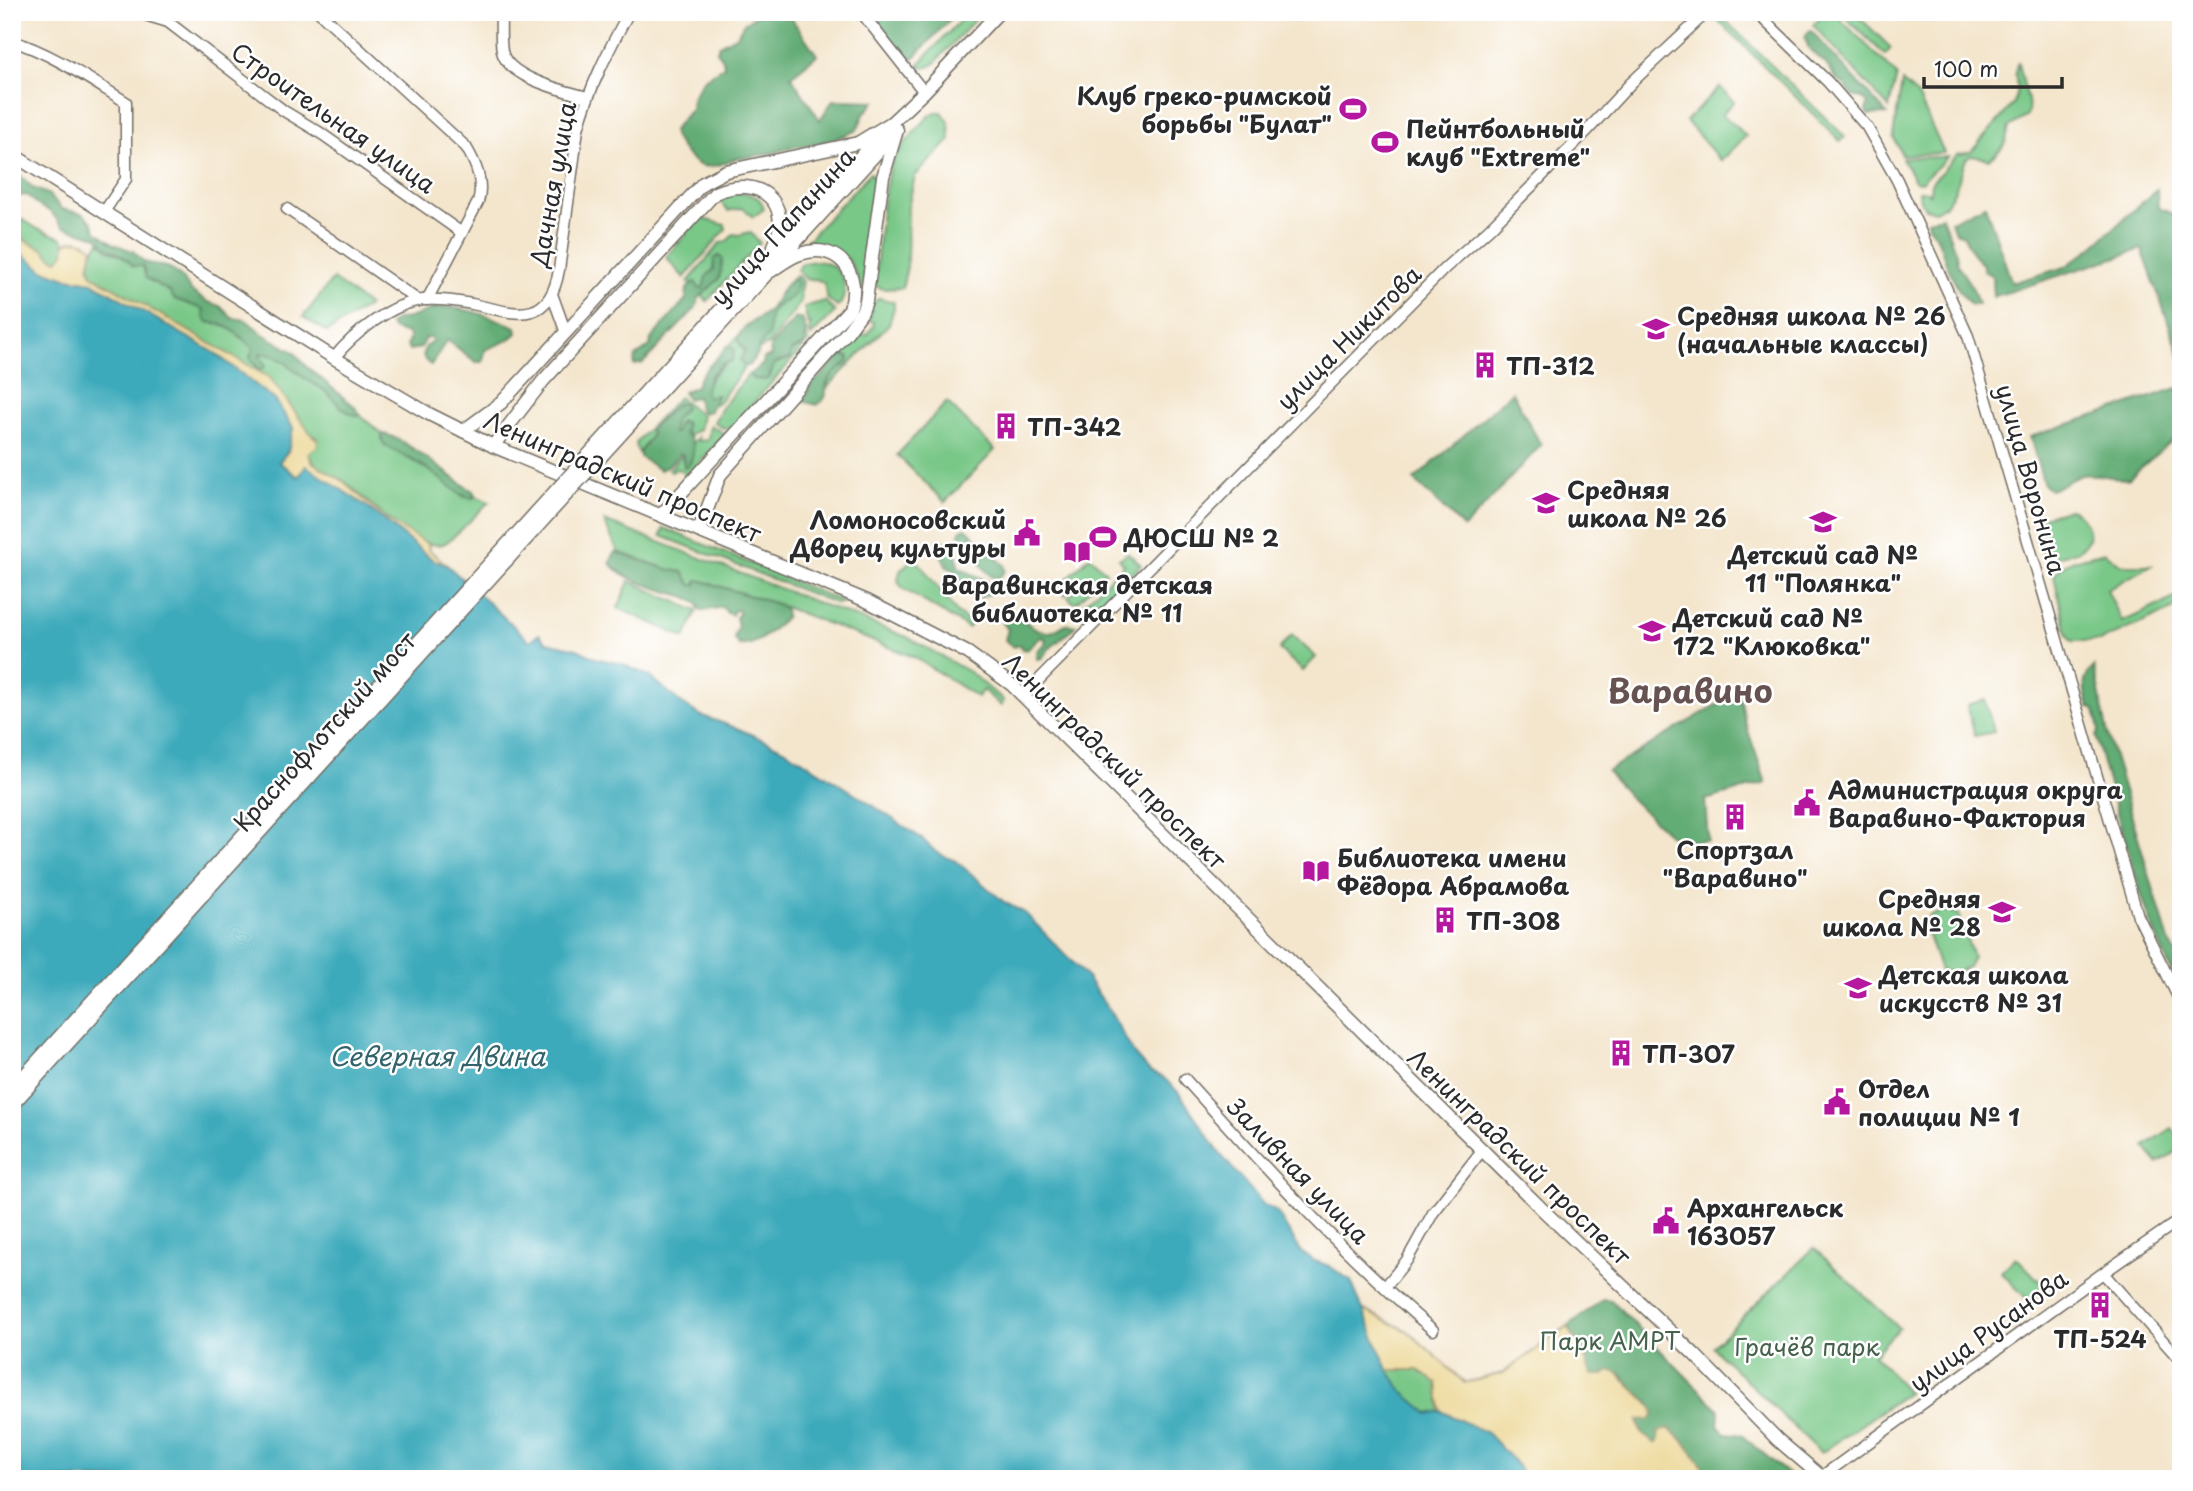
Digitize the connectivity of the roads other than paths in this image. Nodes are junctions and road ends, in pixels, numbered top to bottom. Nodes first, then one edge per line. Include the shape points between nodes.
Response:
1 (318, 12) edge
2 (501, 12) edge
3 (629, 12) edge
4 (861, 12) edge
5 (999, 12) edge
6 (1707, 12) edge
7 (1756, 12) edge
8 (145, 15) dead end
9 (12, 41) edge
10 (924, 92) junction
11 (587, 97) junction
12 (894, 126) junction
13 (12, 154) edge
14 (287, 209) dead end
15 (104, 212) junction
16 (462, 233) junction
17 (766, 268) junction
18 (552, 294) junction
19 (423, 300) junction
20 (566, 333) junction
21 (334, 358) junction
22 (663, 381) junction
23 (463, 431) junction
24 (493, 446) junction
25 (662, 515) junction
26 (699, 531) junction
27 (1023, 696) junction
28 (2181, 1003) edge
29 (1185, 1079) dead end
30 (12, 1089) edge
31 (12, 1105) edge
32 (1483, 1149) junction
33 (2181, 1219) edge
34 (2103, 1273) junction
35 (1385, 1287) junction
36 (1433, 1330) dead end
37 (2181, 1361) edge
38 (1823, 1478) edge

1 - 16 street via 466,147 481,187
2 - 11 street via 502,54 515,70
3 - 11 street, Дачная улица
4 - 10 street
5 - 10 main road, улица Папанина
6 - 27 street, улица Никитова via 1445,268
7 - 28 street, улица Воронина via 1867,127 1897,180 1968,335 2138,916
8 - 16 street, Строительная улица via 168,22 284,111
9 - 15 street via 72,69 126,102 126,178
10 - 12 main road, улица Папанина
11 - 18 street, Дачная улица
12 - 17 main road, улица Папанина
12 - 20 main road via 858,143 726,171 703,183
12 - 26 main road via 862,312 720,475
13 - 15 main road, Ленинградский проспект
14 - 19 street
15 - 21 main road, Ленинградский проспект
16 - 19 street
17 - 22 main road, улица Папанина
17 - 24 main road via 779,228 771,200 762,191 744,186 715,193 543,381
17 - 25 main road via 810,252 835,257 847,266 853,279 849,309
18 - 19 street, Дачная улица via 539,308 513,314 457,301
18 - 20 street
19 - 21 street, Дачная улица via 380,318
20 - 23 main road via 501,403
21 - 23 main road, Ленинградский проспект
22 - 30 main road, Краснофлотский мост, bridge
22 - 31 main road, Краснофлотский мост, bridge
23 - 24 main road, Ленинградский проспект
24 - 25 main road, Ленинградский проспект
25 - 26 main road, Ленинградский проспект
26 - 27 main road, Ленинградский проспект via 918,625 988,666
27 - 32 main road, Ленинградский проспект
29 - 35 street, Заливная улица via 1323,1230
32 - 35 street via 1433,1213 1407,1260
32 - 38 main road, Ленинградский проспект via 1778,1440
33 - 34 street, улица Русанова
34 - 37 street
34 - 38 street, улица Русанова
35 - 36 street, Заливная улица

